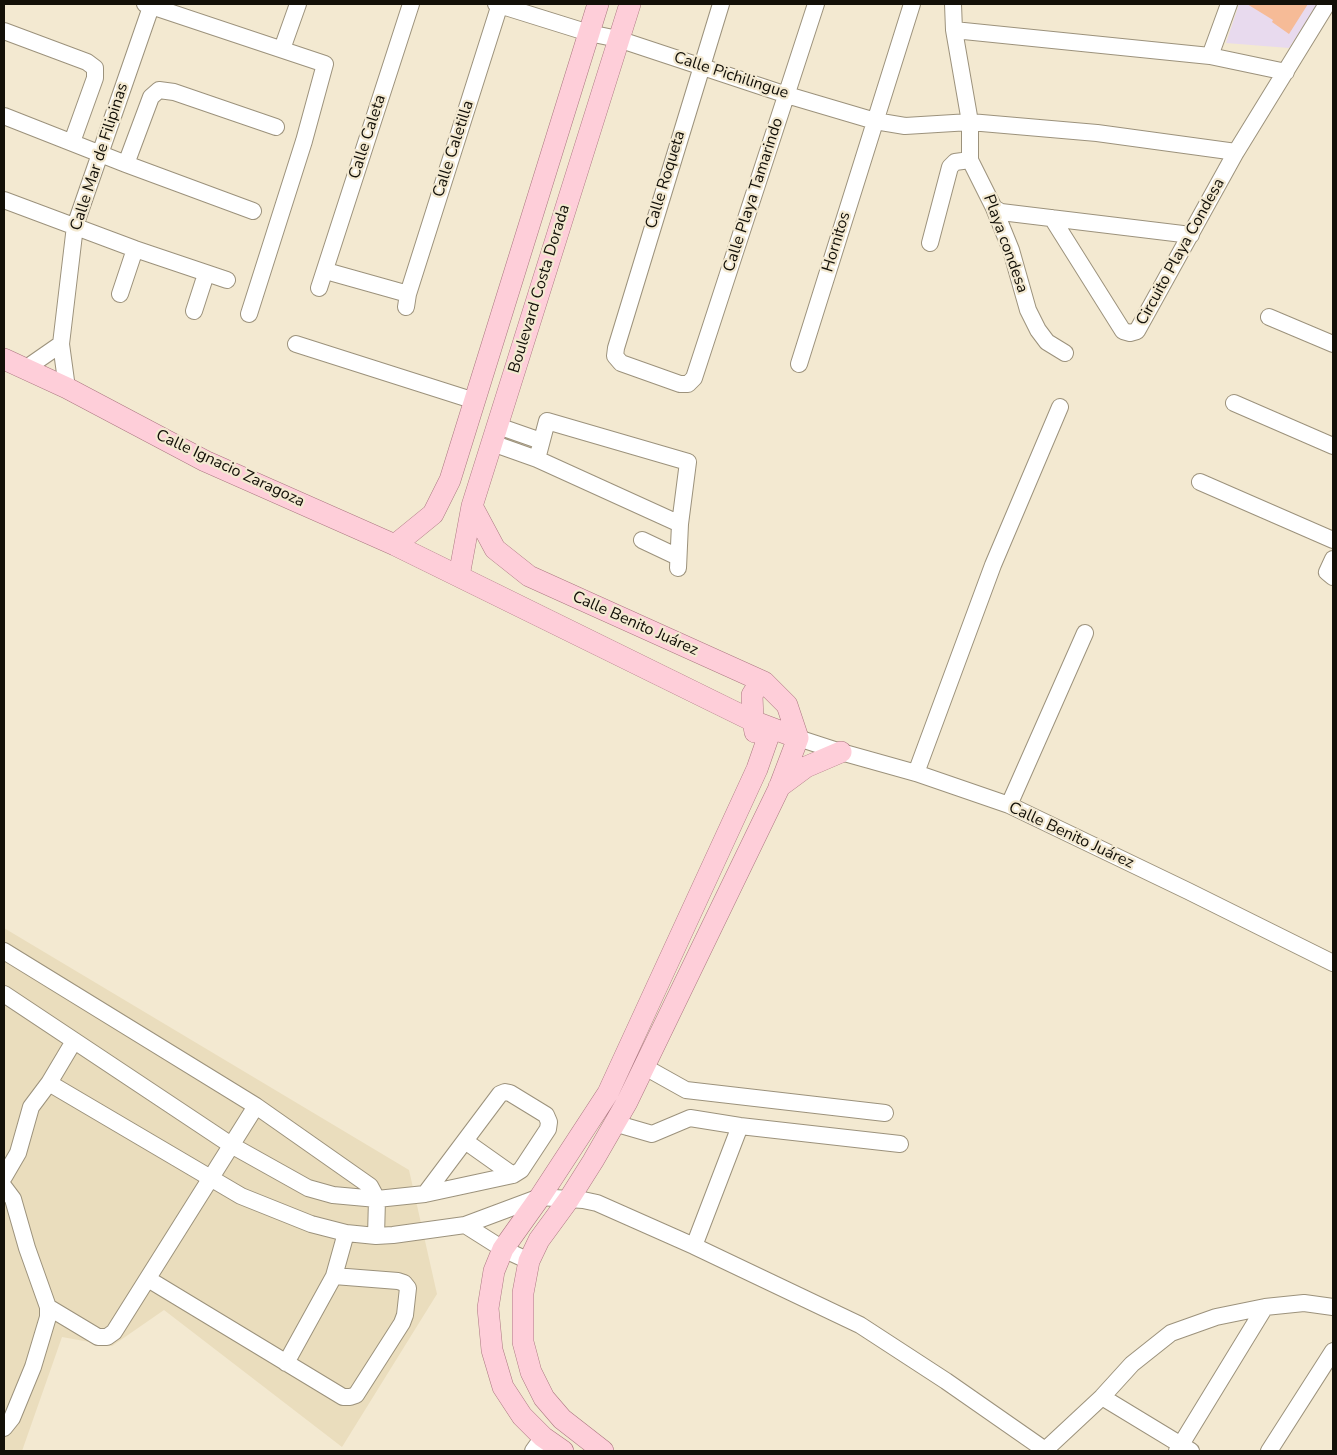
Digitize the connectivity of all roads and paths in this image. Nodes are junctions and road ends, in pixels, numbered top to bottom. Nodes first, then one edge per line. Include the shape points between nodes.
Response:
1 (298, 4) edge
2 (411, 4) edge
3 (499, 4) edge
4 (598, 4) edge
5 (630, 4) edge
6 (721, 4) edge
7 (816, 4) edge
8 (912, 4) edge
9 (952, 4) edge
10 (1229, 4) edge
11 (1327, 4) edge
12 (149, 5) edge
13 (954, 30) junction
14 (4, 31) edge
15 (589, 33) junction
16 (618, 39) junction
17 (282, 49) junction
18 (1210, 56) junction
19 (701, 66) junction
20 (1286, 72) junction
21 (787, 95) junction
22 (4, 116) edge
23 (875, 121) junction
24 (970, 122) junction
25 (276, 127) dead end
26 (72, 142) junction
27 (1236, 152) junction
28 (99, 153) junction
29 (970, 160) junction
30 (126, 164) junction
31 (4, 200) edge
32 (994, 208) junction
33 (252, 211) dead end
34 (1052, 218) junction
35 (75, 226) junction
36 (1190, 235) junction
37 (930, 243) dead end
38 (135, 249) junction
39 (326, 271) junction
40 (206, 274) junction
41 (227, 280) dead end
42 (319, 288) dead end
43 (120, 294) dead end
44 (194, 310) dead end
45 (249, 314) dead end
46 (1269, 317) dead end
47 (61, 344) junction
48 (296, 344) dead end
49 (1333, 344) edge
50 (1065, 353) dead end
51 (4, 359) edge
52 (487, 361) junction
53 (799, 364) dead end
54 (24, 369) junction
55 (688, 384) joint
56 (67, 388) junction
57 (475, 401) junction
58 (1234, 403) dead end
59 (1060, 407) dead end
60 (498, 426) junction
61 (541, 441) junction
62 (1333, 446) edge
63 (537, 459) junction
64 (1200, 482) dead end
65 (472, 506) junction
66 (680, 524) junction
67 (642, 540) dead end
68 (1333, 540) edge
69 (395, 545) junction
70 (459, 576) junction
71 (1085, 633) dead end
72 (764, 682) junction
73 (762, 725) junction
74 (798, 738) junction
75 (841, 752) junction
76 (916, 773) junction
77 (779, 788) junction
78 (1008, 805) junction
79 (4, 952) edge
80 (1333, 963) edge
81 (4, 994) edge
82 (646, 1010) junction
83 (664, 1023) junction
84 (74, 1041) junction
85 (641, 1070) junction
86 (48, 1083) junction
87 (617, 1098) junction
88 (256, 1106) junction
89 (885, 1113) dead end
90 (614, 1123) junction
91 (740, 1126) junction
92 (465, 1141) junction
93 (900, 1144) dead end
94 (231, 1145) junction
95 (513, 1175) junction
96 (4, 1176) edge
97 (210, 1178) junction
98 (4, 1187) edge
99 (425, 1194) junction
100 (540, 1197) junction
101 (377, 1199) junction
102 (569, 1199) junction
103 (464, 1224) junction
104 (346, 1233) junction
105 (376, 1236) junction
106 (694, 1246) junction
107 (503, 1249) junction
108 (529, 1261) junction
109 (334, 1276) junction
110 (148, 1279) junction
111 (48, 1307) junction
112 (1265, 1307) junction
113 (1333, 1307) edge
114 (1333, 1351) edge
115 (286, 1363) junction
116 (1102, 1397) junction
117 (4, 1428) edge
118 (538, 1444) edge
119 (1183, 1449) edge
120 (1044, 1450) edge
121 (563, 1451) edge
122 (603, 1451) edge
123 (1270, 1451) edge

1 - 17 street
2 - 39 street, Calle Caleta
3 - 15 street, Calle Pichilingue
3 - 39 street, Calle Caletilla via 407,301
4 - 15 main road, Boulevard Costa Dorada
5 - 16 main road, Boulevard Costa Dorada
6 - 19 street, Calle Roqueta
7 - 21 street, Calle Playa Tamarindo
8 - 23 street, Hornitos
9 - 13 street
10 - 18 street
11 - 20 street, Circuito Playa Condesa
12 - 17 street
12 - 28 street, Calle Mar de Filipinas
13 - 18 street
13 - 24 street
14 - 26 street via 87,62 95,68 95,78
15 - 16 street, Calle Pichilingue
15 - 52 main road, Boulevard Costa Dorada
16 - 19 street, Calle Pichilingue
16 - 60 main road, Boulevard Costa Dorada
17 - 45 street via 325,64 304,142
18 - 20 street
19 - 21 street, Calle Pichilingue
19 - 55 street, Calle Roqueta via 615,356 621,362
20 - 27 street, Circuito Playa Condesa
21 - 23 street, Calle Pichilingue
21 - 55 street, Calle Playa Tamarindo via 694,378
22 - 26 street
23 - 24 street, Calle Pichilingue via 905,126
23 - 53 street, Hornitos
24 - 27 street, Calle Pichilingue via 1097,133
24 - 29 street, Playa condesa
25 - 30 street via 174,92 159,90 151,97
26 - 28 street
27 - 36 street, Circuito Playa Condesa
28 - 30 street
28 - 35 street, Calle Mar de Filipinas
29 - 32 street, Playa condesa
29 - 37 street via 955,162 950,167
30 - 33 street
31 - 35 street
32 - 34 street via 1001,212
32 - 50 street, Playa condesa via 1028,310 1047,342
34 - 36 street
34 - 36 street, Circuito Playa Condesa via 1123,330 1130,333 1137,331
35 - 38 street
35 - 47 street, Calle Mar de Filipinas
38 - 40 street
38 - 43 street
39 - 42 street, Calle Caleta
40 - 41 street
40 - 44 street
46 - 49 street
47 - 54 street
47 - 56 street, Calle Mar de Filipinas
48 - 57 street
51 - 54 main road, Calle Ignacio Zaragoza
52 - 57 main road, Boulevard Costa Dorada
52 - 60 main road via 504,368 498,398
54 - 56 main road, Calle Ignacio Zaragoza
56 - 69 main road, Calle Ignacio Zaragoza via 205,461
57 - 69 main road, Boulevard Costa Dorada via 450,480 433,514
58 - 62 street
59 - 76 street via 993,564
60 - 61 street
60 - 63 street
60 - 65 main road, Boulevard Costa Dorada
61 - 63 street
61 - 66 street via 547,422 688,462
63 - 66 street
64 - 68 street
65 - 70 main road, Boulevard Costa Dorada
65 - 72 main road, Calle Benito Juárez via 495,549 530,576
66 - 67 street via 678,562
69 - 70 main road, Calle Ignacio Zaragoza
70 - 73 main road, Calle Benito Juárez
71 - 78 street
72 - 73 main road via 752,695
72 - 74 main road, Calle Benito Juárez via 787,705
73 - 74 main road, Calle Benito Juárez
73 - 82 main road via 757,769
74 - 75 street, Calle Benito Juárez
74 - 77 main road
75 - 76 street, Calle Benito Juárez
75 - 77 main road via 806,767
76 - 78 street, Calle Benito Juárez
77 - 83 main road
78 - 80 street, Calle Benito Juárez
79 - 88 street
81 - 84 street
82 - 83 main road
82 - 87 main road via 621,1063
83 - 85 main road
84 - 86 street
84 - 94 street
85 - 87 main road
85 - 89 street via 686,1090
86 - 96 street via 32,1107 18,1153
86 - 97 street
87 - 90 main road
87 - 100 main road
88 - 94 street
88 - 101 street via 370,1186
90 - 91 street via 652,1134 690,1118
90 - 102 main road
91 - 93 street
91 - 106 street
92 - 95 street
92 - 95 street via 500,1094 505,1092 546,1115 548,1129 521,1170
92 - 99 street
94 - 97 street
94 - 101 street via 308,1188 333,1195
95 - 99 street
97 - 104 street via 241,1196 311,1224
97 - 110 street
98 - 111 street via 13,1199
99 - 101 street
100 - 102 street
100 - 103 street
100 - 107 main road
101 - 105 street
102 - 106 street via 596,1203
102 - 108 main road via 538,1240
103 - 105 street
103 - 107 street
104 - 105 street
104 - 109 street
106 - 120 street via 860,1325
107 - 108 street
107 - 118 main road via 494,1271 488,1308 492,1350 503,1387
108 - 122 main road via 523,1293 523,1342 531,1372 544,1398 562,1419
109 - 115 street
109 - 115 street via 404,1283 408,1288 402,1323 356,1395 342,1397
110 - 111 street via 114,1332 107,1337 98,1337
110 - 115 street
111 - 117 street via 33,1367 12,1418
112 - 113 street via 1304,1303
112 - 116 street via 1216,1316 1171,1332 1132,1364
112 - 119 street
114 - 123 street
116 - 119 street
116 - 120 street
118 - 121 main road

